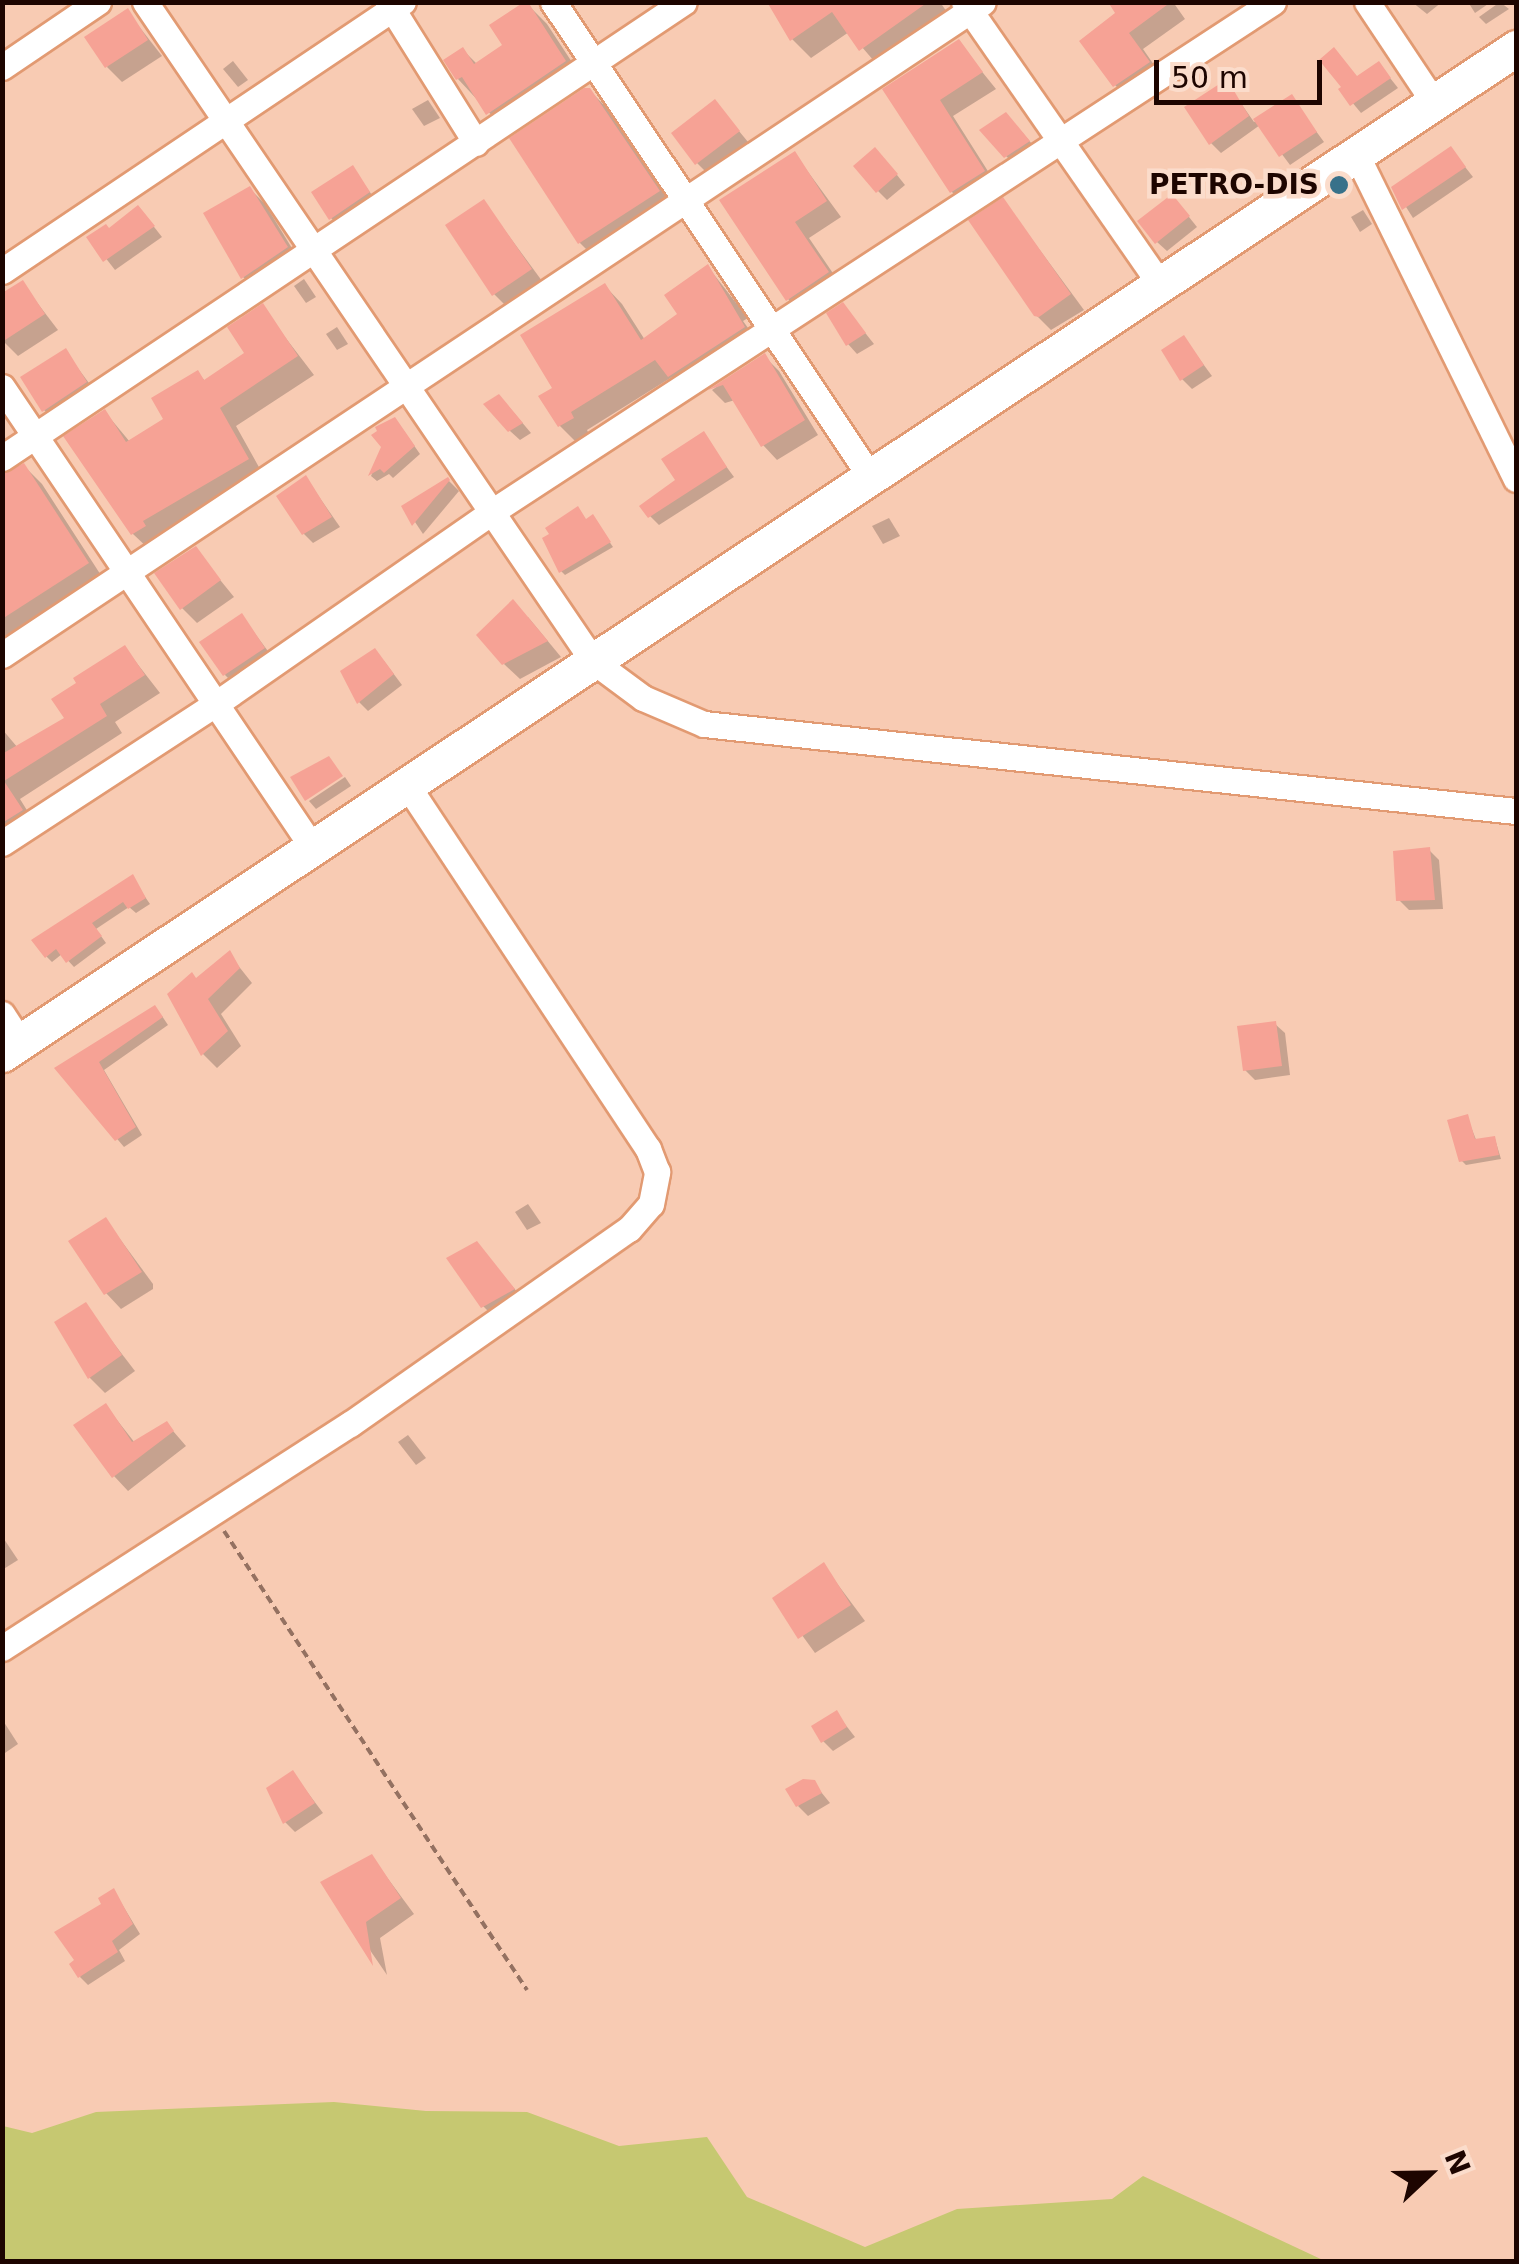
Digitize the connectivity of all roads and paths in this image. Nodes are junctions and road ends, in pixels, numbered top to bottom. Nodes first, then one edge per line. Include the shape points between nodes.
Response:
1 (98, 2) edge
2 (145, 2) edge
3 (554, 2) edge
4 (684, 2) edge
5 (1272, 2) edge
6 (1367, 2) edge
7 (395, 5) edge
8 (972, 5) edge
9 (1516, 48) edge
10 (594, 63) junction
11 (2, 67) edge
12 (1435, 104) junction
13 (226, 122) junction
14 (1059, 142) junction
15 (476, 143) junction
16 (1357, 156) junction
17 (686, 200) junction
18 (315, 253) junction
19 (2, 271) edge
20 (1161, 285) junction
21 (774, 330) junction
22 (2, 387) edge
23 (406, 387) junction
24 (36, 436) junction
25 (1509, 442) edge
26 (2, 458) edge
27 (870, 476) junction
28 (1516, 479) edge
29 (490, 513) junction
30 (127, 572) junction
31 (2, 655) edge
32 (592, 661) junction
33 (217, 702) junction
34 (408, 786) junction
35 (1516, 811) edge
36 (2, 844) edge
37 (313, 848) junction
38 (8, 1036) edge
39 (212, 1512) junction
40 (2, 1648) edge
41 (526, 1990) dead end

1 - 11 street
2 - 13 street
3 - 10 street
4 - 10 street
5 - 14 street
6 - 12 street
7 - 13 street
7 - 15 street
8 - 14 street
8 - 17 street
9 - 12 street
10 - 15 street
10 - 17 street
12 - 16 street
13 - 18 street
13 - 19 street
14 - 20 street
14 - 21 street
15 - 18 street
16 - 20 street
16 - 25 street
17 - 21 street
17 - 23 street
18 - 23 street
18 - 24 street
20 - 27 street
21 - 27 street
21 - 29 street
22 - 24 street
23 - 29 street
23 - 30 street
24 - 26 street
24 - 30 street
25 - 28 street
27 - 32 street
29 - 32 street
29 - 33 street
30 - 31 street
30 - 33 street
32 - 34 street
32 - 35 street via 644,698 704,724
33 - 36 street
33 - 37 street
34 - 37 street
34 - 39 street via 648,1149 657,1188 629,1229
37 - 38 street
39 - 40 street
39 - 41 path

